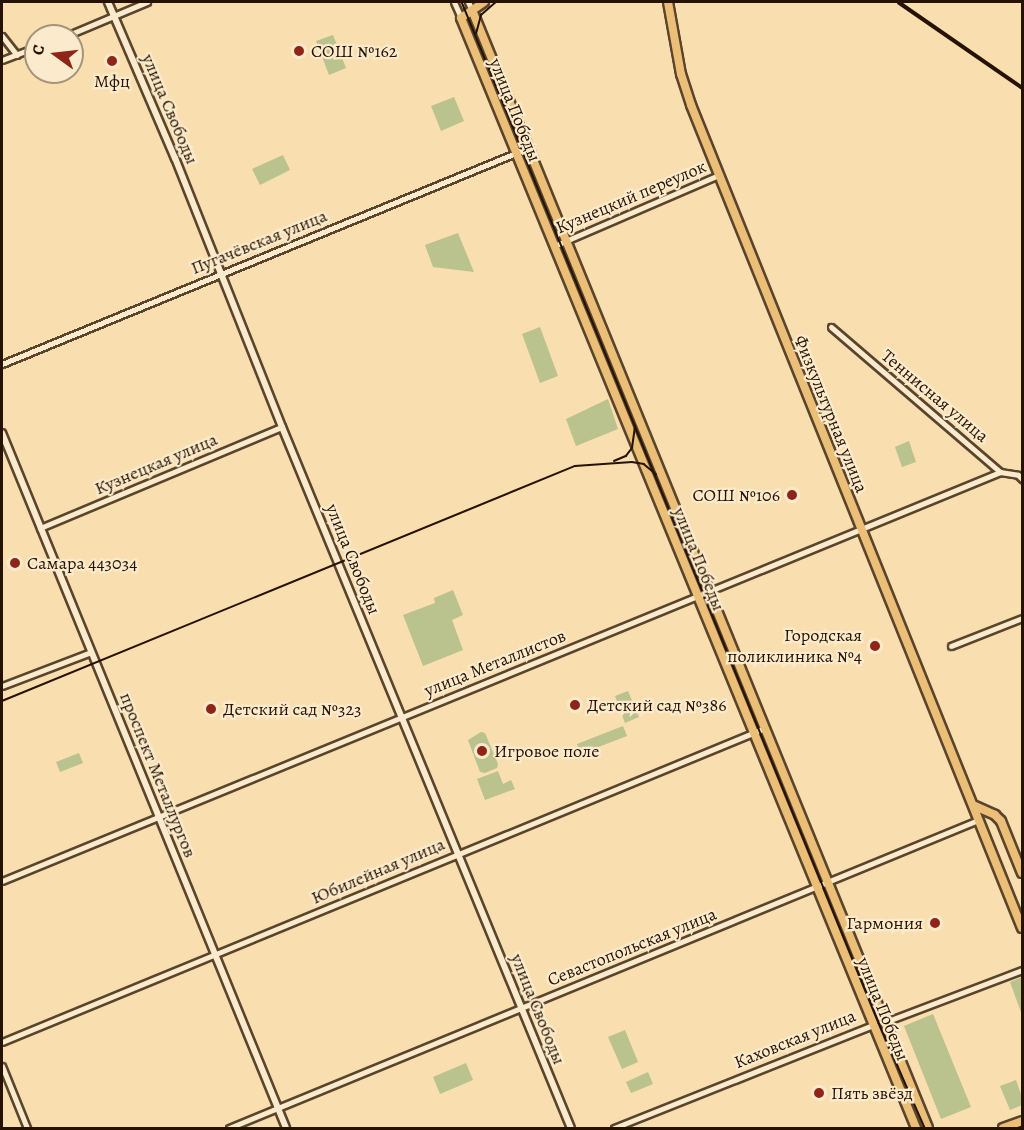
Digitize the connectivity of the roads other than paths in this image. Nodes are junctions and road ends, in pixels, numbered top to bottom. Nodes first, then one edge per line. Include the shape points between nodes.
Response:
1 (108, 2) edge
2 (147, 2) edge
3 (454, 2) edge
4 (468, 2) edge
5 (484, 2) edge
6 (669, 4) edge
7 (472, 10) junction
8 (114, 15) junction
9 (461, 18) junction
10 (84, 28) edge
11 (2, 36) edge
12 (24, 52) edge
13 (17, 55) junction
14 (2, 60) edge
15 (528, 148) junction
16 (517, 154) junction
17 (719, 175) junction
18 (566, 240) junction
19 (554, 246) junction
20 (222, 274) junction
21 (831, 327) dead end
22 (2, 364) edge
23 (282, 427) junction
24 (2, 433) edge
25 (1000, 472) junction
26 (1023, 479) edge
27 (40, 528) junction
28 (861, 529) junction
29 (709, 591) junction
30 (698, 596) junction
31 (1023, 618) edge
32 (951, 646) dead end
33 (91, 652) junction
34 (2, 686) edge
35 (402, 717) junction
36 (765, 728) junction
37 (754, 733) junction
38 (975, 807) junction
39 (991, 814) junction
40 (159, 817) junction
41 (980, 824) junction
42 (458, 853) junction
43 (1023, 873) edge
44 (2, 881) edge
45 (828, 884) junction
46 (817, 888) junction
47 (1023, 928) edge
48 (215, 955) junction
49 (1023, 970) edge
50 (521, 1009) junction
51 (885, 1022) junction
52 (873, 1025) junction
53 (2, 1042) edge
54 (2, 1066) edge
55 (278, 1109) junction
56 (1023, 1121) edge
57 (27, 1128) edge
58 (229, 1128) edge
59 (286, 1128) edge
60 (571, 1128) edge
61 (614, 1128) edge
62 (916, 1128) edge
63 (928, 1128) edge
64 (1003, 1128) edge

1 - 8 street, улица Свободы
2 - 8 street
3 - 9 street, улица Победы
4 - 7 street, улица Победы
5 - 7 main road
6 - 17 main road, Физкультурная улица via 681,74
7 - 9 main road
7 - 15 main road, улица Победы
8 - 10 street
8 - 20 street, улица Свободы
9 - 16 main road, улица Победы
11 - 13 street
12 - 13 street
13 - 14 street
15 - 16 street, Пугачёвская улица
15 - 18 main road, улица Победы
16 - 19 main road, улица Победы
16 - 20 street, Пугачёвская улица
17 - 18 street, Кузнецкий переулок
17 - 28 main road, Физкультурная улица
18 - 19 street, Кузнецкий переулок
18 - 29 main road, улица Победы
19 - 30 main road, улица Победы
20 - 22 street, Пугачёвская улица
20 - 23 street, улица Свободы
21 - 25 street, Теннисная улица
23 - 27 street, Кузнецкая улица
23 - 35 street, улица Свободы
24 - 27 street, проспект Металлургов
25 - 26 street, Теннисная улица
25 - 28 street, улица Металлистов
27 - 33 street, проспект Металлургов
28 - 29 street, улица Металлистов
28 - 38 main road, Физкультурная улица
29 - 30 street, улица Металлистов
29 - 36 main road, улица Победы
30 - 35 street, улица Металлистов
30 - 37 main road, улица Победы
31 - 32 street
33 - 34 street
33 - 40 street, проспект Металлургов
35 - 40 street, улица Металлистов
35 - 42 street, улица Свободы
36 - 37 street, Юбилейная улица
36 - 45 main road, улица Победы
37 - 42 street, Юбилейная улица
37 - 46 main road, улица Победы
38 - 39 main road
38 - 41 main road, Физкультурная улица
39 - 41 main road
39 - 43 main road via 1001,821
40 - 44 street, улица Металлистов
40 - 48 street, проспект Металлургов
41 - 45 street, Севастопольская улица
41 - 47 main road, Физкультурная улица
42 - 48 street, Юбилейная улица
42 - 50 street, улица Свободы
45 - 46 street, Севастопольская улица
45 - 51 main road, улица Победы
46 - 50 street, Севастопольская улица
46 - 52 main road, улица Победы
48 - 53 street, Юбилейная улица
48 - 55 street, проспект Металлургов
49 - 51 street, Каховская улица
50 - 55 street, Севастопольская улица
50 - 60 street, улица Свободы
51 - 52 main road, Каховская улица
51 - 63 main road, улица Победы
52 - 61 street, Каховская улица
52 - 62 main road, улица Победы
54 - 57 street
55 - 58 street, Севастопольская улица
55 - 59 street, проспект Металлургов
56 - 64 main road

